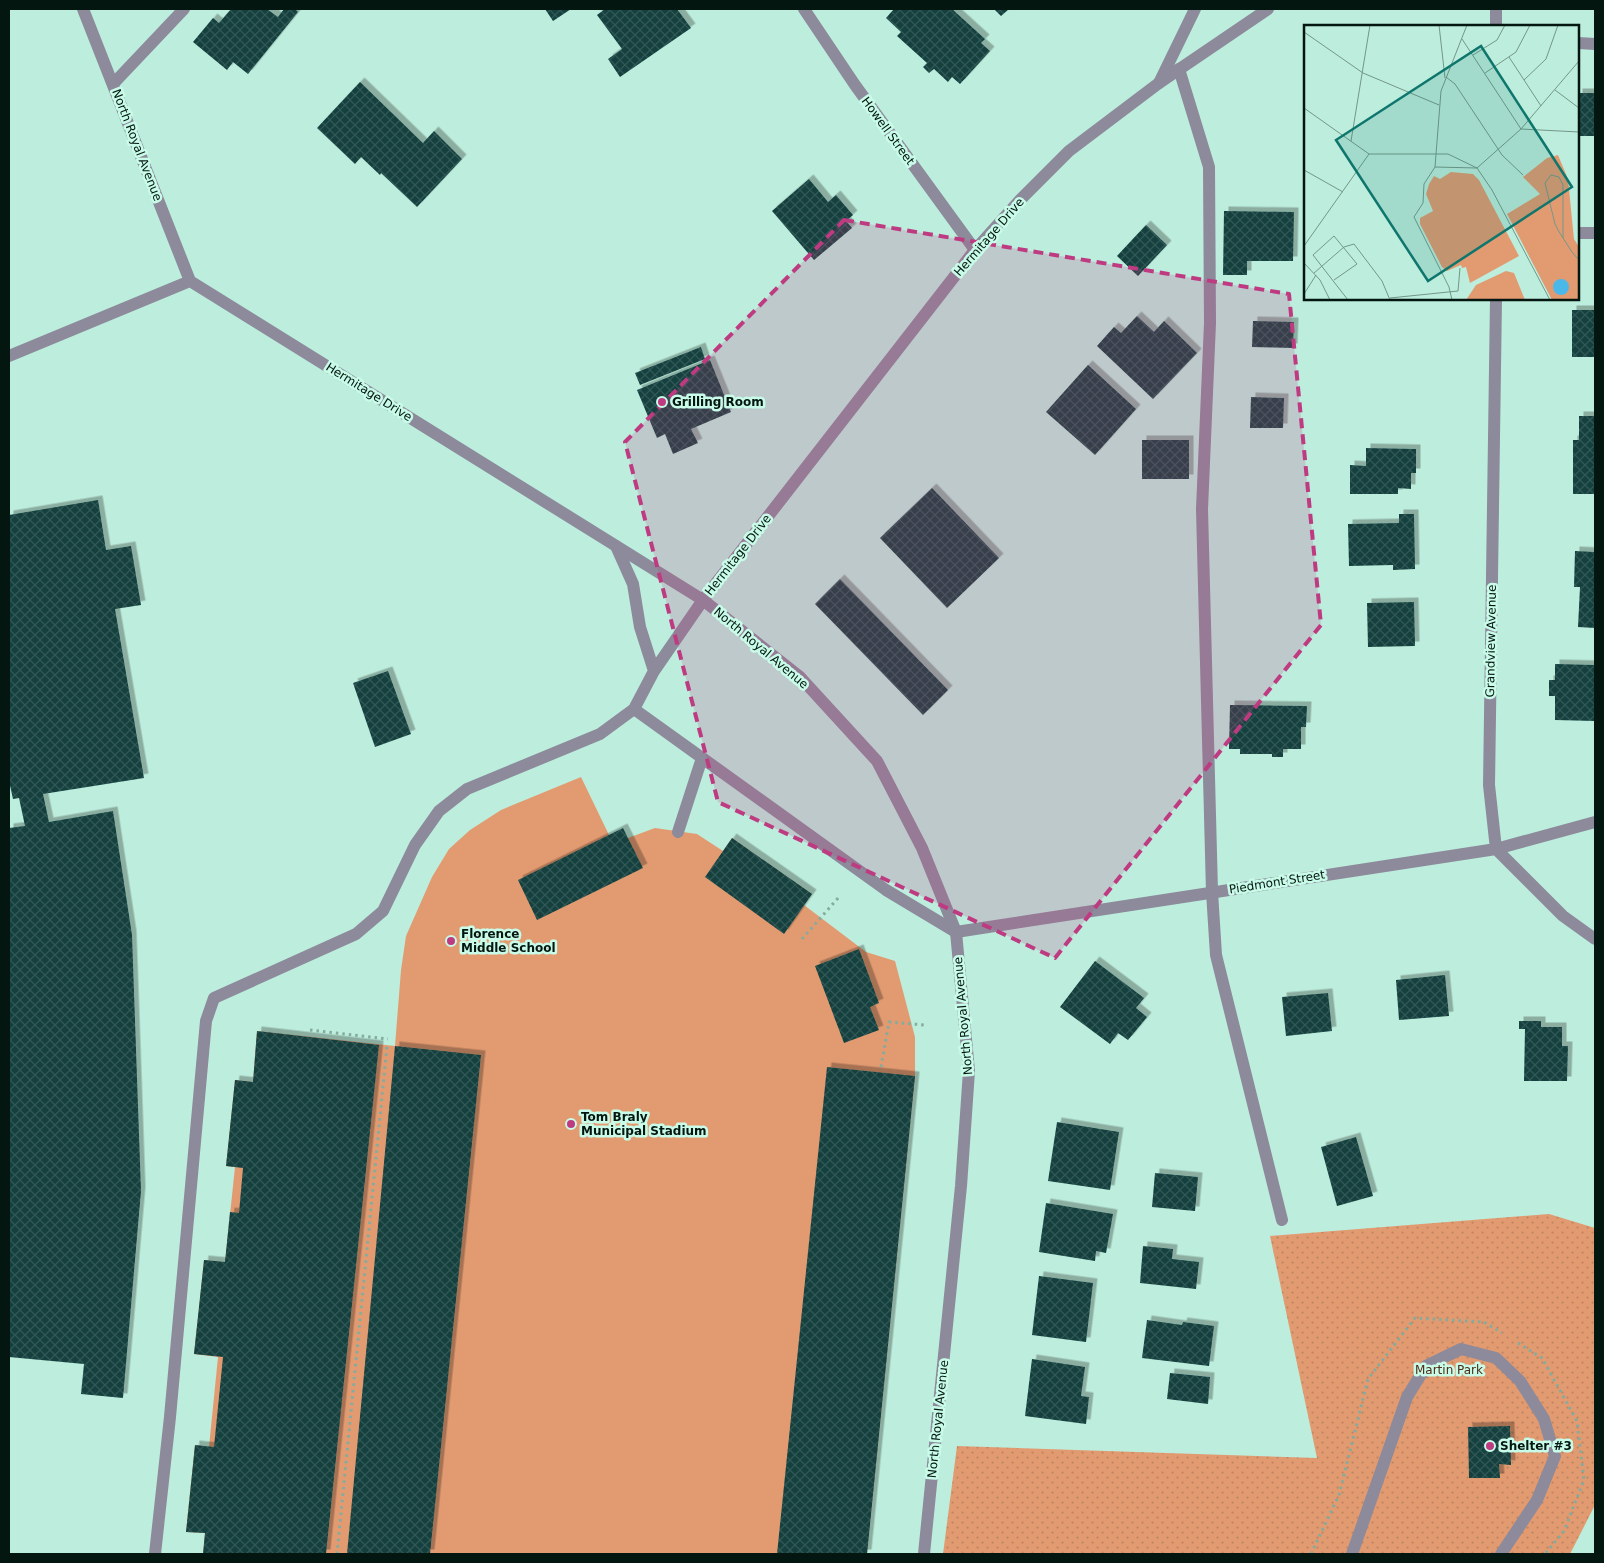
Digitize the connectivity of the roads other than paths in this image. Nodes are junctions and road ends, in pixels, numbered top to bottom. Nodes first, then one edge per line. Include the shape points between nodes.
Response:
1 (83, 9) edge
2 (184, 9) edge
3 (804, 9) edge
4 (1195, 9) edge
5 (1268, 9) edge
6 (1496, 9) edge
7 (1496, 25) edge
8 (1579, 43) edge
9 (1595, 44) edge
10 (1179, 69) junction
11 (1159, 83) junction
12 (113, 84) junction
13 (1579, 233) edge
14 (1595, 233) edge
15 (975, 250) junction
16 (190, 281) junction
17 (1496, 300) edge
18 (9, 356) edge
19 (616, 546) junction
20 (703, 600) junction
21 (654, 671) junction
22 (634, 709) junction
23 (702, 758) junction
24 (1595, 822) edge
25 (678, 832) dead end
26 (1496, 849) junction
27 (1212, 892) junction
28 (956, 932) junction
29 (1595, 939) edge
30 (1282, 1220) dead end
31 (155, 1554) edge
32 (924, 1554) edge
33 (1352, 1554) edge
34 (1500, 1554) edge

1 - 12 street, North Royal Avenue
2 - 12 street
3 - 15 street, Howell Street
4 - 11 street
5 - 10 street, Hermitage Drive
6 - 7 street
8 - 9 street
10 - 11 street, Hermitage Drive
10 - 27 street via 1209,167 1210,323 1202,508
11 - 15 street, Hermitage Drive via 1069,151
12 - 16 street, North Royal Avenue
13 - 14 street
15 - 20 street, Hermitage Drive
16 - 18 street
16 - 19 street, Hermitage Drive
17 - 26 street, Grandview Avenue via 1489,785
19 - 20 street, Hermitage Drive
19 - 21 street via 633,584 640,627
20 - 21 street
20 - 28 street, North Royal Avenue via 800,677 877,761 922,848
21 - 22 street
22 - 23 street
22 - 31 street via 600,734 466,789 438,811 415,845 383,912 356,934 214,998 206,1021
23 - 25 street
23 - 28 street via 886,890
24 - 26 street, Piedmont Street
26 - 27 street, Piedmont Street
26 - 29 street via 1563,916
27 - 28 street, Piedmont Street
27 - 30 street via 1216,955
28 - 32 street, North Royal Avenue via 969,1071 962,1186
33 - 34 street via 1407,1397 1426,1366 1460,1349 1496,1358 1520,1381 1544,1419 1555,1456 1537,1500

